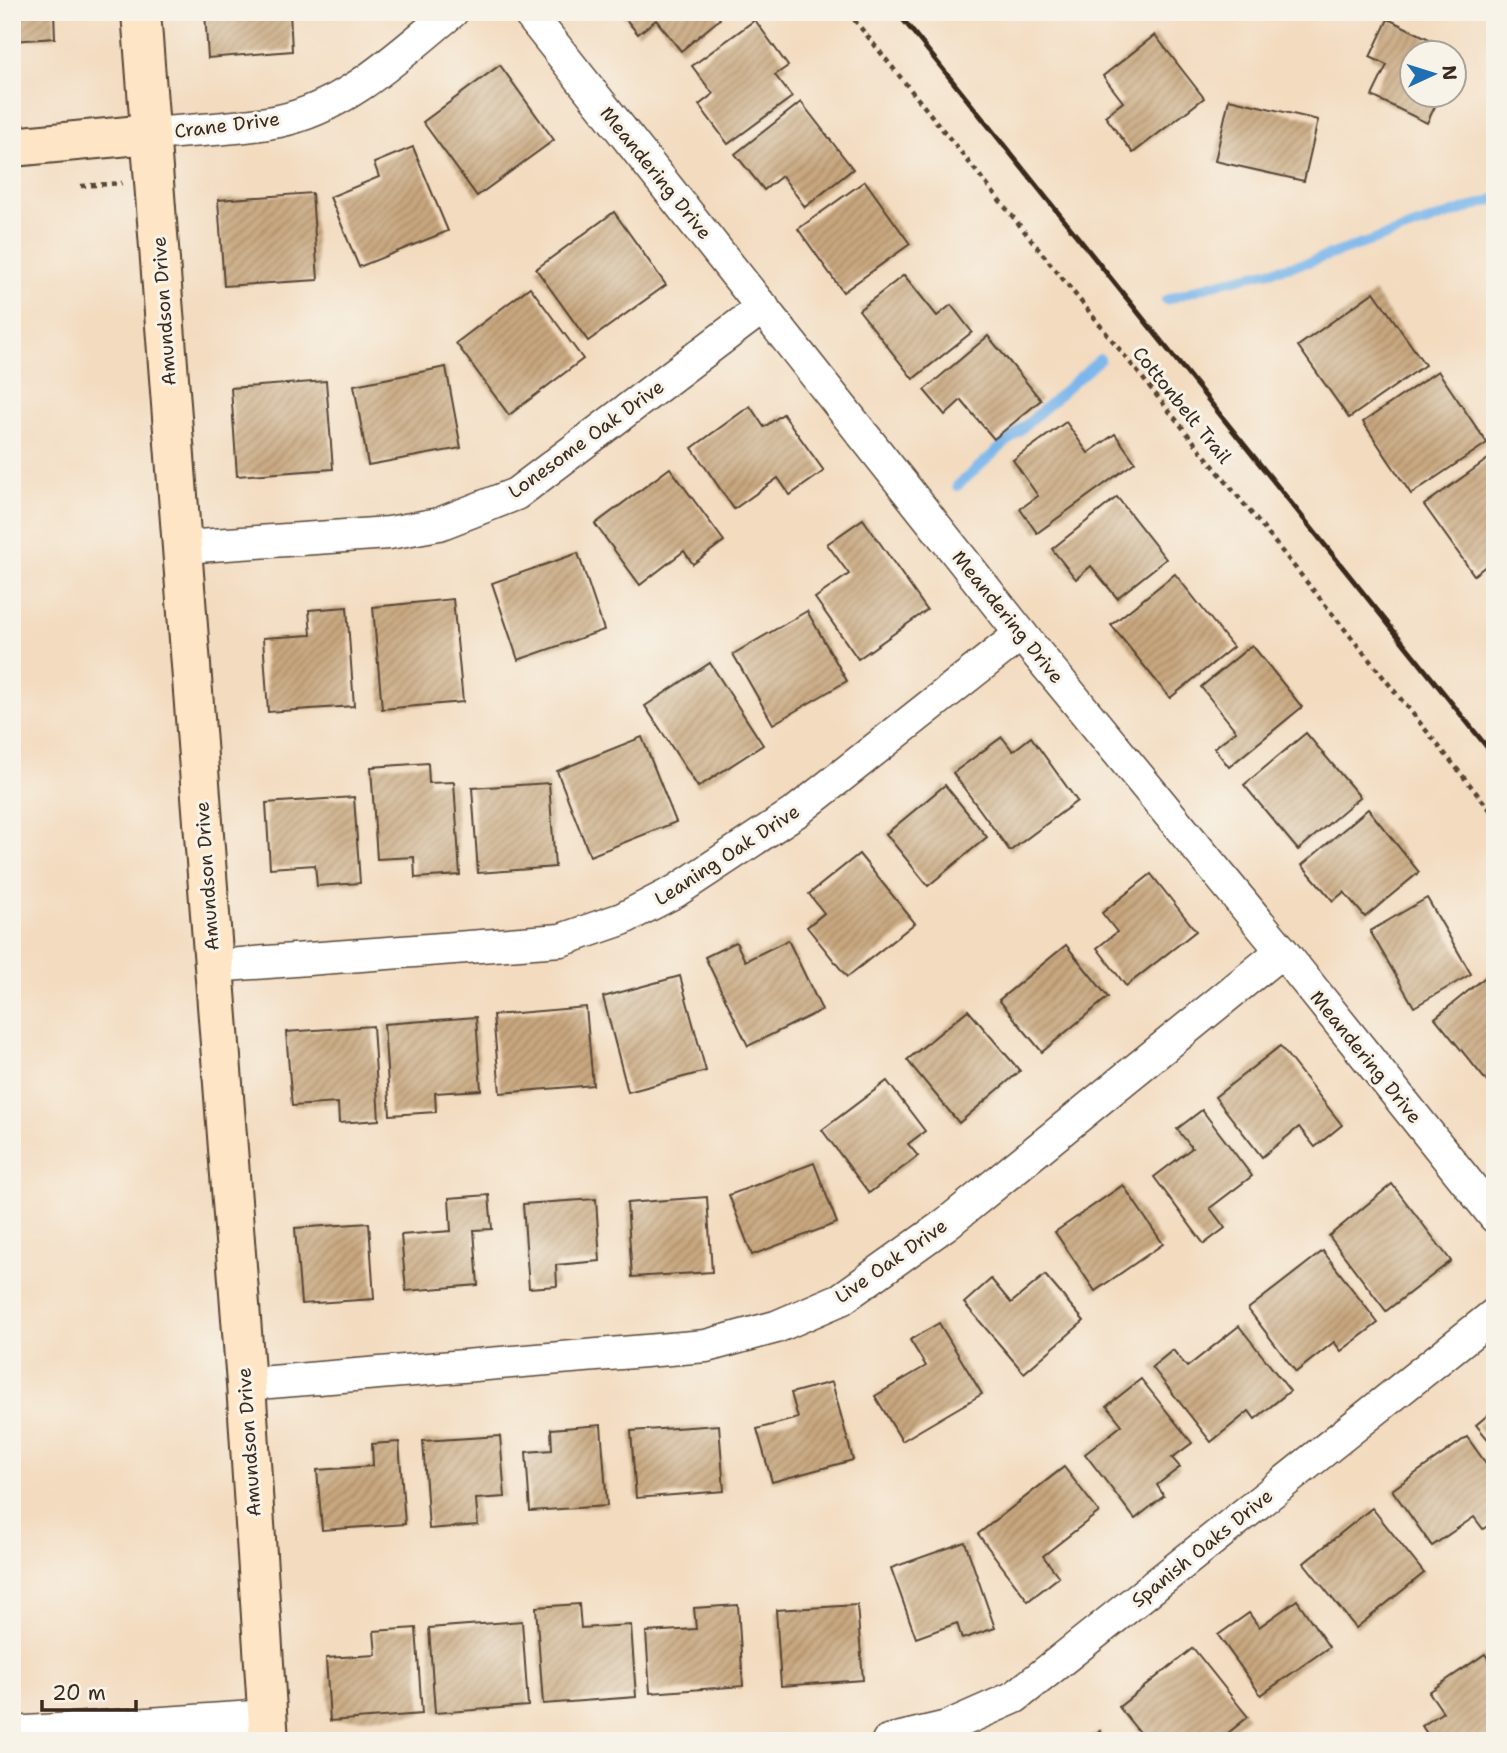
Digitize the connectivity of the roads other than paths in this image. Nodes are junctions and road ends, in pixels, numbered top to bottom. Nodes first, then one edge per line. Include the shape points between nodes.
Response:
1 (141, 12) edge
2 (452, 12) edge
3 (528, 12) edge
4 (150, 134) junction
5 (12, 147) edge
6 (763, 307) junction
7 (182, 547) junction
8 (1021, 634) junction
9 (1282, 951) junction
10 (214, 966) junction
11 (1495, 1217) edge
12 (1495, 1314) edge
13 (246, 1384) junction
14 (268, 1728) edge
15 (12, 1732) edge
16 (888, 1741) edge

1 - 4 street, Amundson Drive
2 - 4 street, Crane Drive via 367,80 319,107 281,121
3 - 6 street, Meandering Drive
4 - 5 street, Crane Drive
4 - 7 street, Amundson Drive
6 - 7 street, Lonesome Oak Drive via 516,494 439,524 390,533
6 - 8 street, Meandering Drive
7 - 10 street, Amundson Drive
8 - 9 street, Meandering Drive
8 - 10 street, Leaning Oak Drive via 797,811 676,891 622,919 561,940
9 - 11 street, Meandering Drive
9 - 13 street, Live Oak Drive via 946,1224 841,1300 706,1346
10 - 13 street, Amundson Drive
12 - 16 street, Spanish Oaks Drive via 1015,1697 947,1727
13 - 14 street, Amundson Drive
14 - 15 street

